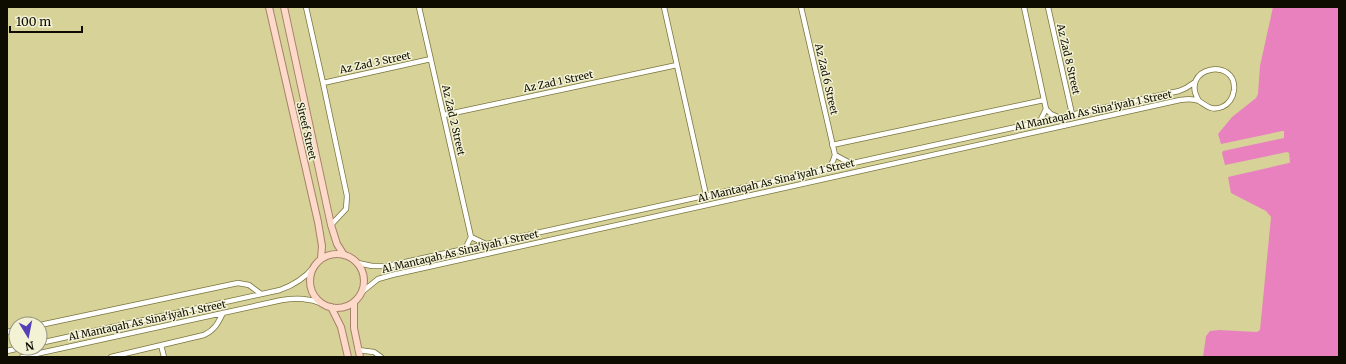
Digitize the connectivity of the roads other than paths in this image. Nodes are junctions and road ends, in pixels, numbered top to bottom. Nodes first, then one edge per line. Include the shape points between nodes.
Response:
1 (269, 7) edge
2 (284, 7) edge
3 (306, 7) edge
4 (419, 7) edge
5 (664, 7) edge
6 (801, 7) edge
7 (1024, 7) edge
8 (1048, 7) edge
9 (431, 59) junction
10 (676, 65) junction
11 (1195, 82) junction
12 (323, 83) junction
13 (1044, 100) junction
14 (1199, 101) junction
15 (1046, 109) junction
16 (1072, 114) junction
17 (444, 115) junction
18 (1058, 117) junction
19 (1040, 122) junction
20 (832, 145) junction
21 (834, 155) junction
22 (850, 163) junction
23 (828, 168) junction
24 (706, 195) junction
25 (331, 225) junction
26 (471, 237) junction
27 (486, 244) junction
28 (465, 249) junction
29 (344, 255) junction
30 (321, 259) junction
31 (358, 263) junction
32 (314, 267) junction
33 (362, 292) junction
34 (261, 294) junction
35 (354, 302) junction
36 (323, 304) junction
37 (331, 307) junction
38 (223, 313) junction
39 (48, 323) edge
40 (48, 342) edge
41 (162, 345) junction
42 (358, 350) junction
43 (22, 357) edge
44 (111, 357) edge
45 (164, 357) edge
46 (348, 357) edge
47 (360, 357) edge
48 (381, 357) edge

1 - 30 main road, Sireef Street via 318,222 322,246
2 - 25 main road, Sireef Street
3 - 12 street
4 - 9 street, Az Zad 2 Street
5 - 10 street
6 - 20 street, Az Zad 6 Street
7 - 13 street
8 - 16 street, Az Zad 8 Street
9 - 12 street, Az Zad 3 Street
9 - 17 street, Az Zad 2 Street
10 - 17 street, Az Zad 1 Street
10 - 24 street
11 - 14 street via 1194,89
11 - 14 street, Al Mantaqah As Sina'iyah 1 Street via 1207,70 1219,69 1230,76 1234,87 1231,99 1222,107 1210,108
11 - 16 street, Al Mantaqah As Sina'iyah 1 Street via 1179,91
12 - 25 street via 347,196 346,209
13 - 15 street
13 - 20 street
14 - 33 street, Al Mantaqah As Sina'iyah 1 Street via 1180,100 392,275 378,279
15 - 18 street
15 - 19 street
16 - 18 street, Al Mantaqah As Sina'iyah 1 Street
17 - 26 street, Az Zad 2 Street
18 - 19 street, Al Mantaqah As Sina'iyah 1 Street
19 - 22 street, Al Mantaqah As Sina'iyah 1 Street
20 - 21 street, Az Zad 6 Street
21 - 22 street
21 - 23 street
22 - 23 street, Al Mantaqah As Sina'iyah 1 Street
23 - 24 street, Al Mantaqah As Sina'iyah 1 Street
24 - 27 street, Al Mantaqah As Sina'iyah 1 Street
25 - 29 main road, Sireef Street via 337,244
26 - 27 street
26 - 28 street
27 - 28 street, Al Mantaqah As Sina'iyah 1 Street
28 - 31 street, Al Mantaqah As Sina'iyah 1 Street via 382,266
29 - 30 main road via 336,254
29 - 31 main road
30 - 32 main road
31 - 33 main road via 364,277
32 - 34 street, Al Mantaqah As Sina'iyah 1 Street via 292,286
32 - 36 main road via 310,283 312,291
33 - 35 main road
34 - 39 street via 249,285 238,283
34 - 40 street, Al Mantaqah As Sina'iyah 1 Street
35 - 37 main road via 339,308
35 - 42 main road
36 - 37 main road
36 - 38 street, Al Mantaqah As Sina'iyah 1 Street via 314,300 295,298
37 - 46 main road via 341,326
38 - 41 street via 210,332
38 - 43 street, Al Mantaqah As Sina'iyah 1 Street
41 - 44 street
41 - 45 street
42 - 47 main road
42 - 48 street via 374,352

